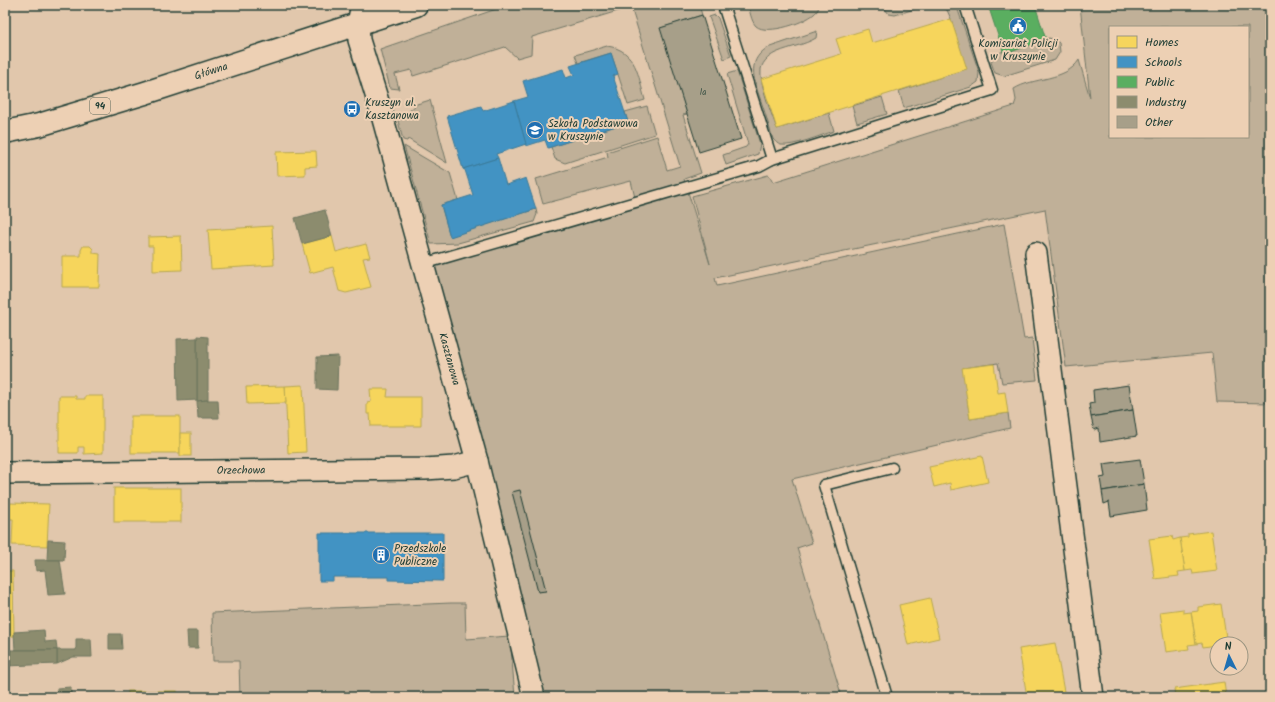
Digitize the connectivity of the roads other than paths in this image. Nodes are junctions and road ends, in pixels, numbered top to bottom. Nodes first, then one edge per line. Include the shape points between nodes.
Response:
1 (416, 5) edge
2 (723, 5) edge
3 (964, 5) edge
4 (360, 14) edge
5 (5, 132) edge
6 (772, 159) junction
7 (1036, 253) dead end
8 (423, 264) junction
9 (477, 461) junction
10 (892, 468) dead end
11 (5, 473) edge
12 (534, 697) edge
13 (887, 697) edge
14 (1093, 697) edge

1 - 4 main road, Główna / 94
2 - 6 lane
3 - 6 lane via 992,90
4 - 5 main road, Główna / 94 via 145,93
4 - 8 street, Kasztanowa via 359,40
6 - 8 lane via 759,166
7 - 14 street
8 - 9 street, Kasztanowa
9 - 11 street, Orzechowa via 454,467 425,469
9 - 12 street, Kasztanowa
10 - 13 lane via 824,485

